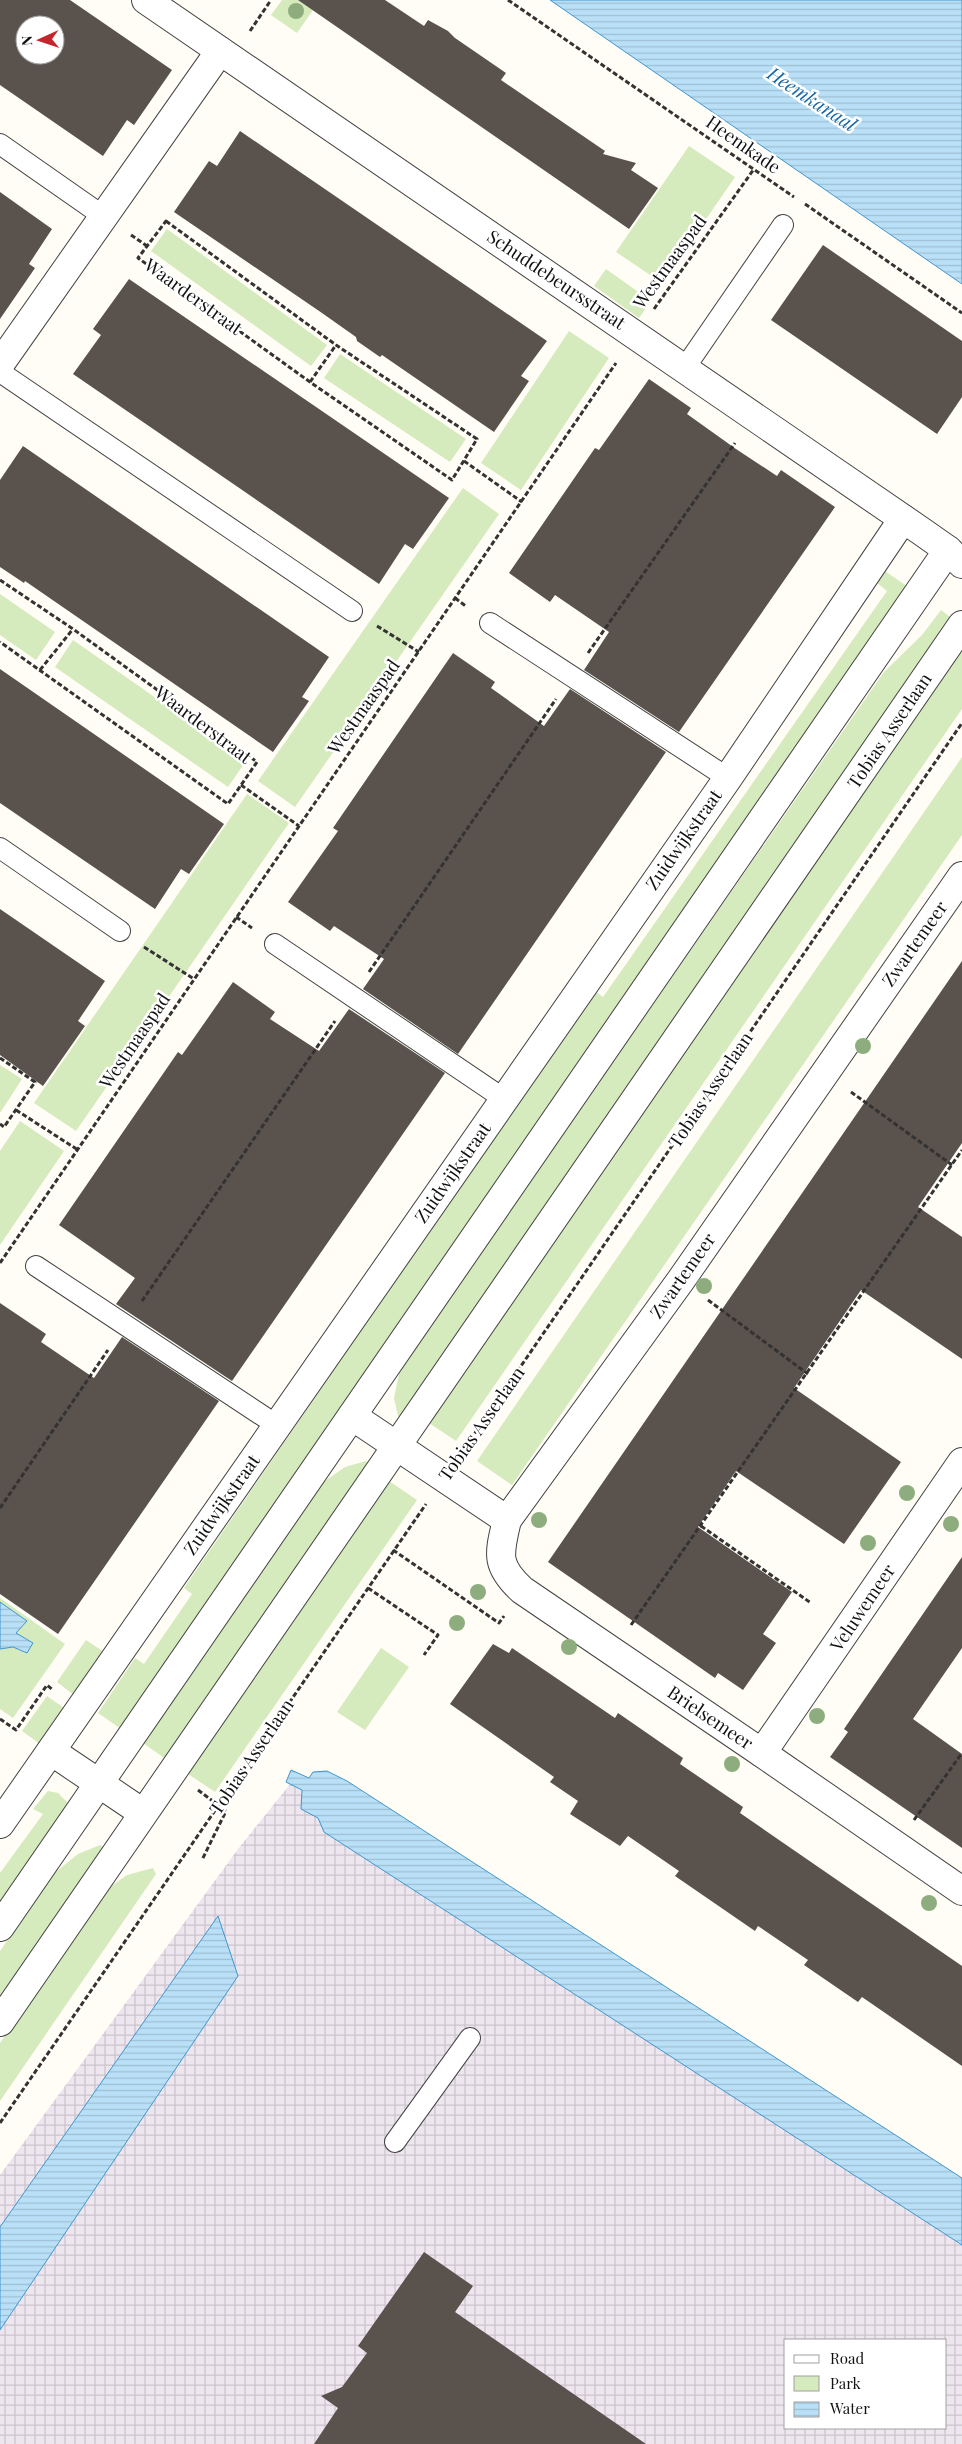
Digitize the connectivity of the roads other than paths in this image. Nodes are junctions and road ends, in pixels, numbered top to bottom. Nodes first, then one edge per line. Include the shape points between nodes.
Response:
1 (146, 0) edge
2 (220, 51) junction
3 (0, 144) edge
4 (104, 216) junction
5 (782, 225) dead end
6 (0, 364) edge
7 (684, 369) junction
8 (0, 372) edge
9 (903, 519) junction
10 (955, 557) edge
11 (352, 611) road end
12 (490, 623) dead end
13 (962, 625) edge
14 (728, 778) junction
15 (0, 848) edge
16 (962, 876) edge
17 (120, 932) road end
18 (276, 944) dead end
19 (504, 1100) junction
20 (36, 1266) dead end
21 (352, 1416) junction
22 (278, 1426) junction
23 (397, 1446) junction
24 (962, 1462) edge
25 (507, 1520) junction
26 (51, 1751) junction
27 (762, 1752) junction
28 (100, 1782) junction
29 (142, 1813) junction
30 (0, 1824) edge
31 (962, 1891) edge
32 (0, 1927) edge
33 (0, 2022) edge
34 (470, 2038) dead end
35 (395, 2142) dead end

1 - 2 street, Schuddebeursstraat
2 - 4 street
2 - 7 street, Schuddebeursstraat
3 - 4 lane
4 - 6 street
5 - 7 lane
7 - 9 street, Schuddebeursstraat
8 - 11 lane
9 - 10 street, Schuddebeursstraat
9 - 14 street, Zuidwijkstraat
10 - 21 street
12 - 14 lane
13 - 23 street, Tobias Asserlaan
14 - 19 street, Zuidwijkstraat
15 - 17 lane
16 - 25 street, Zwartemeer via 681,1280
18 - 19 lane
19 - 22 street, Zuidwijkstraat
20 - 22 lane
21 - 23 street
21 - 28 street
22 - 26 street, Zuidwijkstraat
23 - 25 street
23 - 29 street, Tobias Asserlaan
24 - 27 street, Veluwemeer
25 - 27 street, Brielsemeer via 500,1559 506,1575 522,1590
26 - 28 street
26 - 30 street, Zuidwijkstraat
27 - 31 street, Brielsemeer
28 - 29 street
28 - 32 street
29 - 33 street, Tobias Asserlaan
34 - 35 lane

